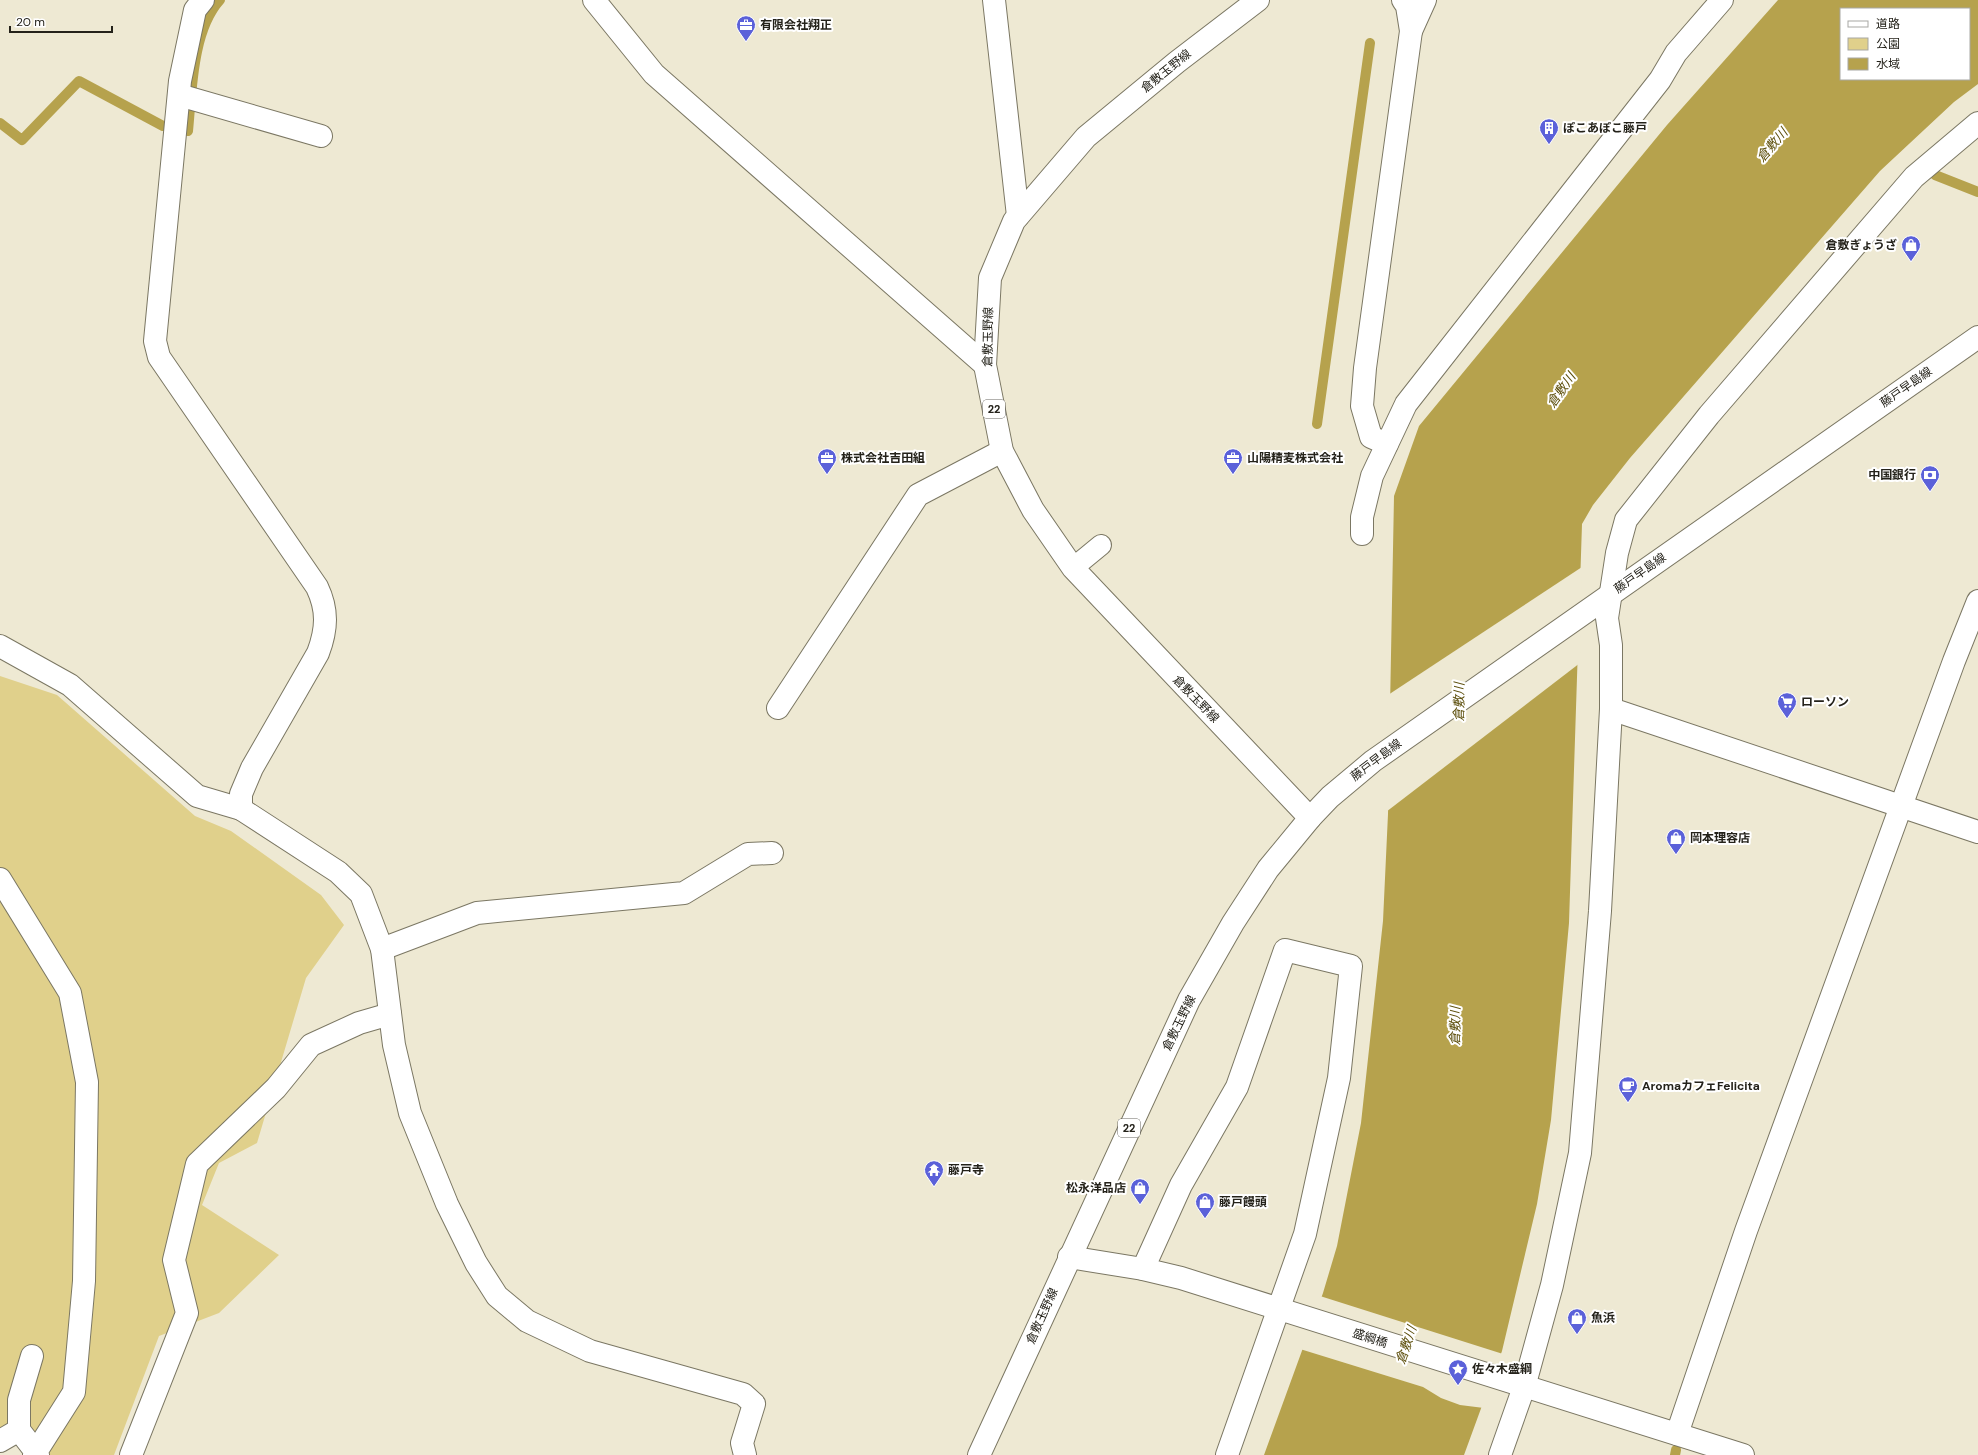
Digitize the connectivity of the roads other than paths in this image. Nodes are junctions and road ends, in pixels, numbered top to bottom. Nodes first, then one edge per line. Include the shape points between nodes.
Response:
1 (204, 0) edge
2 (594, 0) edge
3 (994, 0) edge
4 (1258, 0) edge
5 (1403, 0) edge
6 (1425, 0) edge
7 (1722, 0) edge
8 (1411, 31) junction
9 (188, 97) junction
10 (1978, 123) edge
11 (321, 136) dead end
12 (1018, 216) junction
13 (1978, 337) edge
14 (985, 365) junction
15 (1387, 444) junction
16 (1002, 451) junction
17 (1362, 534) dead end
18 (1101, 545) dead end
19 (1073, 568) junction
20 (1604, 598) junction
21 (1978, 602) edge
22 (0, 646) edge
23 (778, 708) dead end
24 (1611, 709) junction
25 (1903, 807) junction
26 (241, 808) junction
27 (1310, 818) junction
28 (1978, 832) edge
29 (772, 853) dead end
30 (0, 879) edge
31 (382, 950) junction
32 (390, 1014) junction
33 (1069, 1257) junction
34 (1143, 1269) junction
35 (1287, 1311) junction
36 (32, 1356) dead end
37 (1519, 1385) junction
38 (19, 1430) junction
39 (1677, 1434) junction
40 (0, 1441) edge
41 (36, 1454) edge
42 (131, 1455) edge
43 (745, 1455) edge
44 (979, 1455) edge
45 (1227, 1455) edge
46 (1500, 1455) edge
47 (1743, 1455) edge

1 - 9 street via 195,10 180,80
2 - 14 street via 654,74
3 - 12 street
4 - 12 street, 倉敷玉野線 / 22 via 1086,136
5 - 8 street via 1407,6
6 - 8 street
7 - 15 street via 1676,53 1655,86 1406,404
8 - 15 street via 1362,406 1371,437
9 - 11 street
9 - 26 street via 155,328 159,357 324,601 324,638 318,653 252,768 241,794
10 - 20 street via 1914,177 1709,415 1648,490 1626,520
12 - 14 street, 倉敷玉野線 / 22 via 990,278
13 - 20 street, 藤戸早島線
14 - 16 street, 倉敷玉野線 / 22
15 - 17 street via 1372,476 1362,516
16 - 19 street, 倉敷玉野線 / 22 via 1033,510
16 - 23 street via 918,495
18 - 19 lane
19 - 27 street, 倉敷玉野線 / 22
20 - 24 street via 1611,645
20 - 27 street, 藤戸早島線 via 1373,761 1330,797
21 - 25 street via 1954,661
22 - 26 street via 70,685 197,796
24 - 25 street
24 - 37 street via 1600,911 1580,1153 1552,1284
25 - 28 street
25 - 39 street via 1746,1231
26 - 31 street via 338,872 361,894
27 - 33 street, 倉敷玉野線 / 22 via 1268,869 1232,923 1189,1000
29 - 31 street via 748,854 684,893 477,913
30 - 41 street via 70,993 87,1082 84,1281 74,1392
31 - 32 street
32 - 42 street via 359,1023 311,1044 276,1088 197,1164 174,1260 187,1313
32 - 43 street via 394,1045 410,1113 447,1204 476,1263 497,1296 527,1321 590,1351 743,1394 754,1404 742,1442
33 - 34 street, 盛綱橋
33 - 44 street, 倉敷玉野線 / 22
34 - 35 street, 盛綱橋
34 - 35 street via 1181,1186 1237,1087 1285,950 1351,966 1338,1078
35 - 37 street, 盛綱橋
35 - 45 street
36 - 38 street via 19,1400
37 - 39 street, 盛綱橋
37 - 46 street
38 - 40 street
38 - 41 street
39 - 47 street, 盛綱橋

